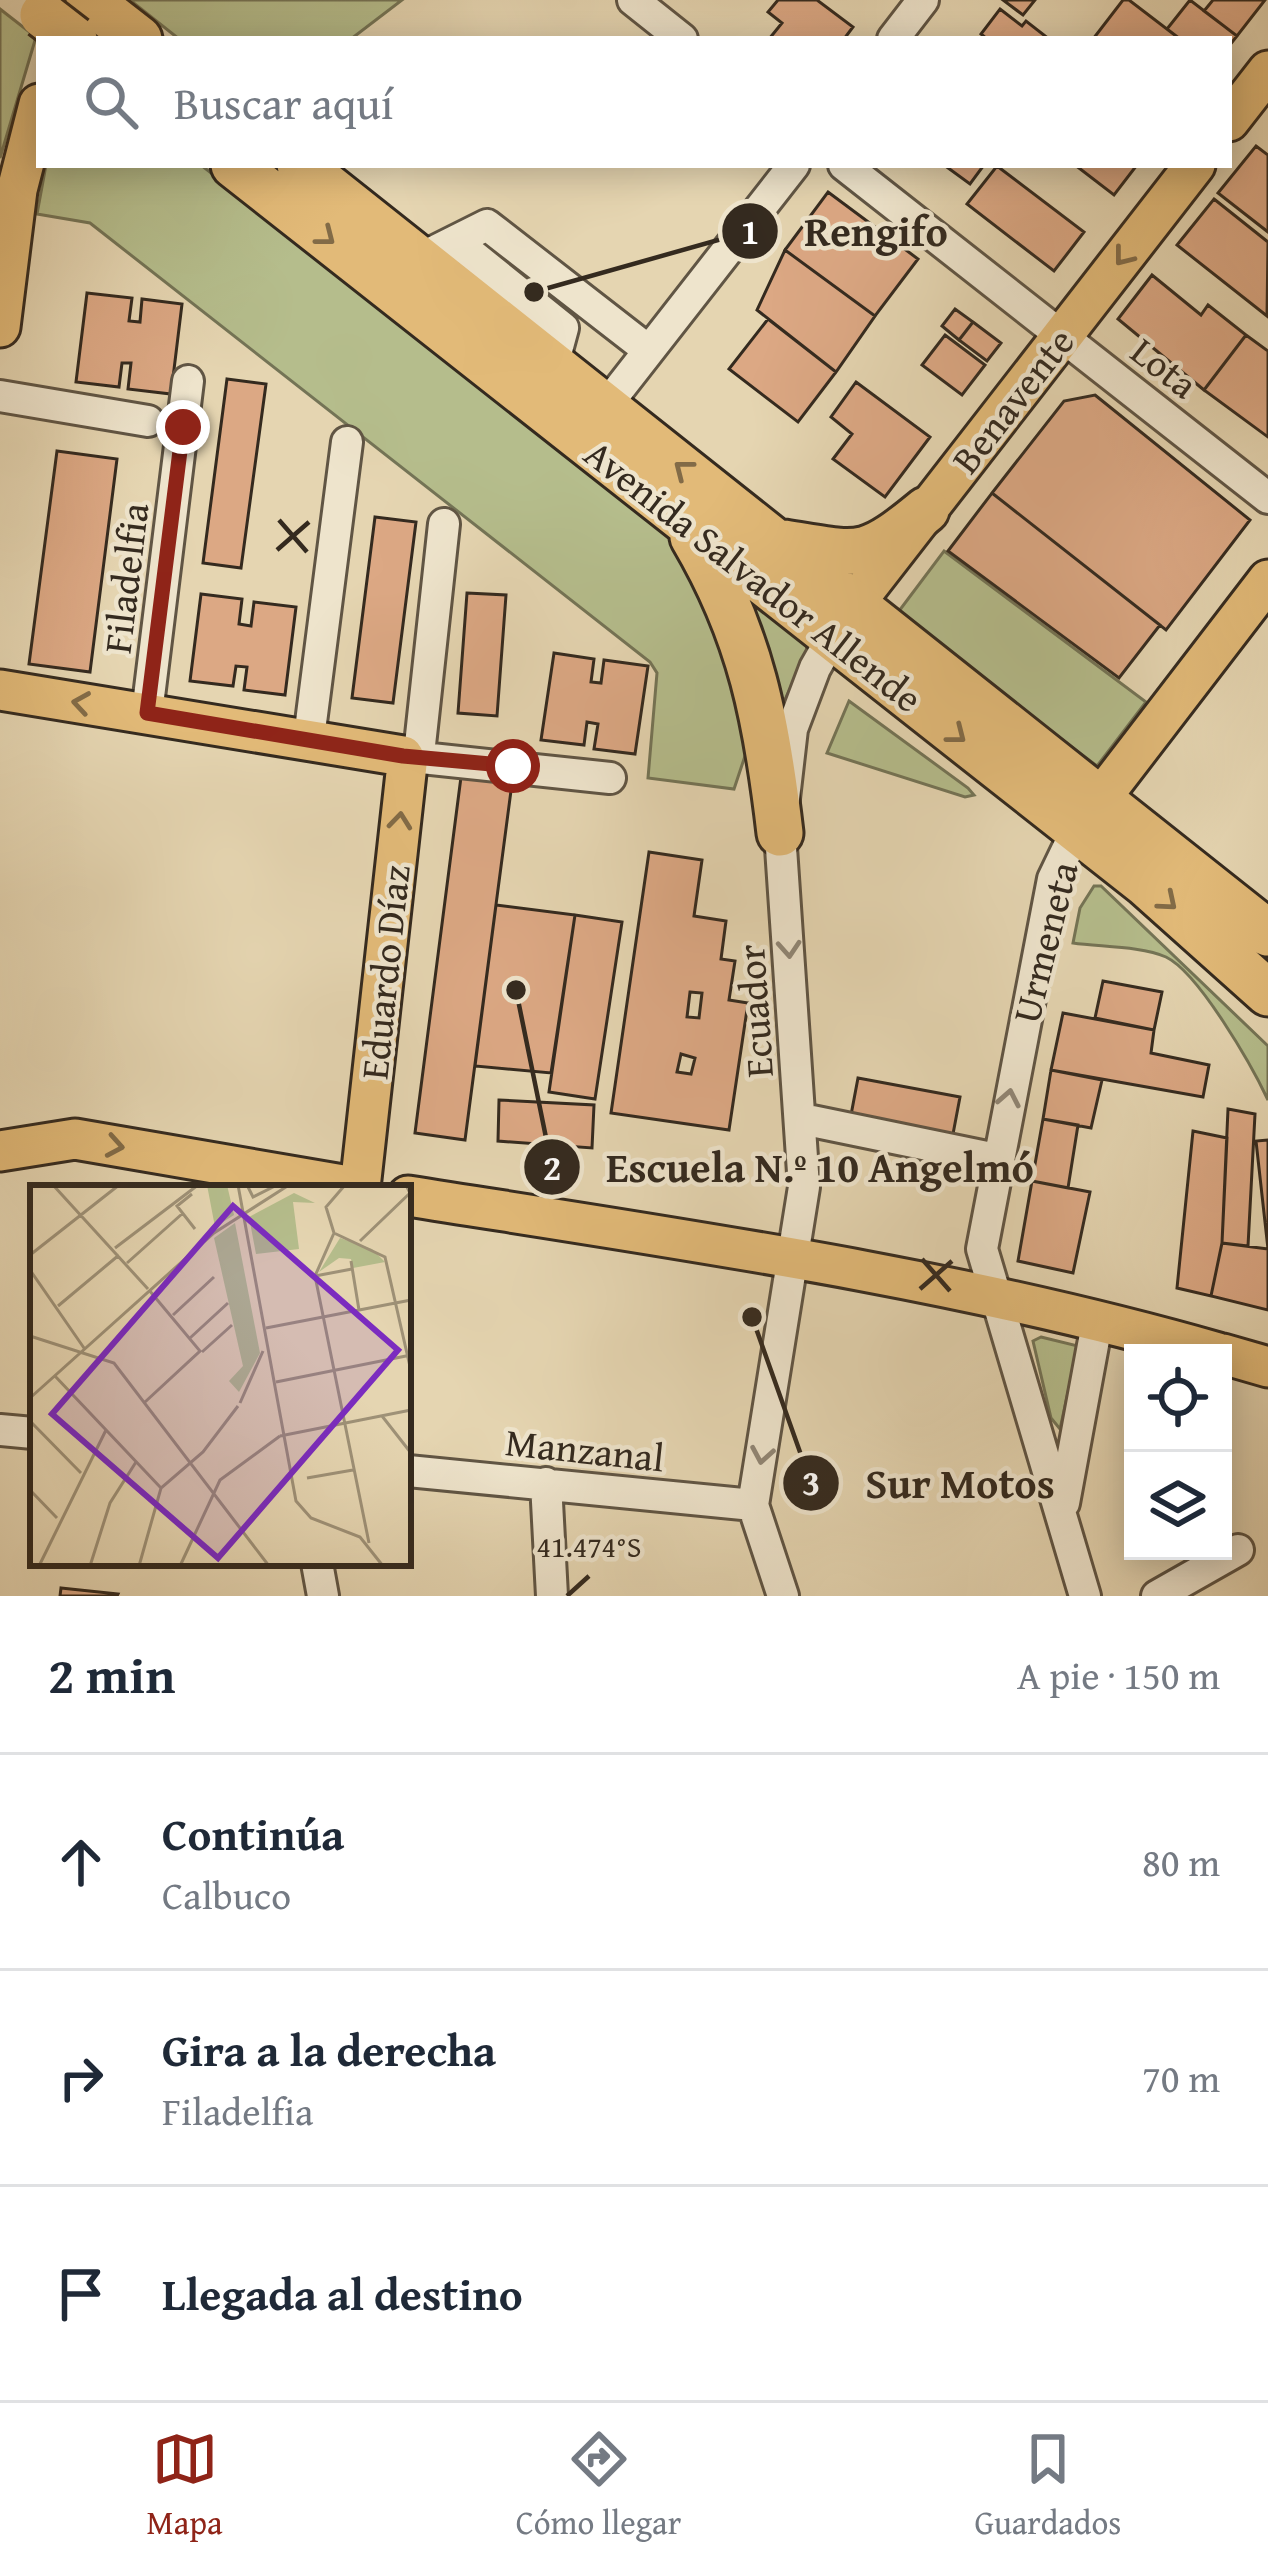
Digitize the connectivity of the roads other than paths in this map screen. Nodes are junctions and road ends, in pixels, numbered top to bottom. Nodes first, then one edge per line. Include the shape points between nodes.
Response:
1 (632, 0) edge
2 (923, 0) edge
3 (65, 14) edge
4 (130, 36) edge
5 (678, 36) edge
6 (895, 36) edge
7 (1268, 70) edge
8 (36, 115) edge
9 (1232, 117) edge
10 (238, 168) edge
11 (305, 168) edge
12 (792, 168) edge
13 (848, 168) edge
14 (1193, 168) edge
15 (437, 250) junction
16 (0, 327) edge
17 (1062, 335) junction
18 (648, 350) junction
19 (188, 381) dead end
20 (0, 395) edge
21 (604, 406) junction
22 (148, 421) dead end
23 (347, 442) dead end
24 (1268, 498) edge
25 (926, 510) junction
26 (683, 519) junction
27 (444, 524) dead end
28 (775, 542) junction
29 (1268, 580) edge
30 (843, 620) junction
31 (0, 691) edge
32 (147, 713) junction
33 (309, 738) junction
34 (411, 755) junction
35 (610, 778) dead end
36 (1088, 814) junction
37 (780, 832) junction
38 (1268, 933) edge
39 (1268, 993) edge
40 (802, 1119) junction
41 (0, 1150) edge
42 (997, 1159) junction
43 (343, 1185) edge
44 (360, 1185) edge
45 (411, 1196) edge
46 (797, 1257) junction
47 (993, 1295) junction
48 (1097, 1318) junction
49 (1187, 1344) edge
50 (1232, 1357) edge
51 (1268, 1367) edge
52 (0, 1430) edge
53 (30, 1433) edge
54 (411, 1471) edge
55 (546, 1483) junction
56 (753, 1505) junction
57 (1062, 1515) junction
58 (1238, 1550) dead end
59 (318, 1566) edge
60 (323, 1596) edge
61 (553, 1596) edge
62 (783, 1596) edge
63 (1084, 1596) edge
64 (1157, 1596) edge

1 - 5 street
2 - 6 street
3 - 4 highway
7 - 9 main road
8 - 16 main road
10 -> 26 highway, Avenida Salvador Allende
11 - 15 highway, Avenida Salvador Allende
12 - 18 street
13 - 17 street, Lota
14 -> 17 main road, Benavente
15 - 18 street via 487,225
15 - 21 highway, Avenida Salvador Allende
17 - 24 street, Lota
17 - 25 main road, Benavente
18 - 21 street
19 - 32 street, Filadelfia
20 - 22 street
28 -> 21 highway, Avenida Salvador Allende
23 - 33 street
25 - 28 highway via 882,544 847,555
25 - 30 main road, Benavente
26 - 30 highway, Avenida Salvador Allende
26 - 37 highway via 752,658
27 - 34 street, Eduardo Díaz
28 - 30 highway, Avenida Salvador Allende
29 - 36 main road, Urmeneta
30 - 36 highway, Avenida Salvador Allende
30 - 37 street, Ecuador via 792,729
32 -> 31 main road
32 - 33 main road
33 - 34 main road
34 - 35 street
44 -> 34 main road, Eduardo Díaz
36 - 38 highway, Avenida Salvador Allende
36 -> 39 highway, Avenida Salvador Allende
42 -> 36 street, Urmeneta via 1053,879
37 -> 40 street, Ecuador
40 - 42 street
40 - 46 street, Ecuador
41 -> 43 main road via 75,1139
42 - 47 street, Urmeneta via 982,1249
45 - 46 main road
46 - 47 main road
46 -> 56 street, Ecuador
47 - 48 main road
47 - 57 street, Urmeneta
48 - 49 main road
48 - 57 street
50 - 51 main road
52 - 53 street
54 - 55 street, Manzanal
55 - 56 street, Manzanal
55 - 61 street
56 - 62 street, Ecuador
57 - 63 street, Urmeneta
58 - 64 street
59 - 60 street

